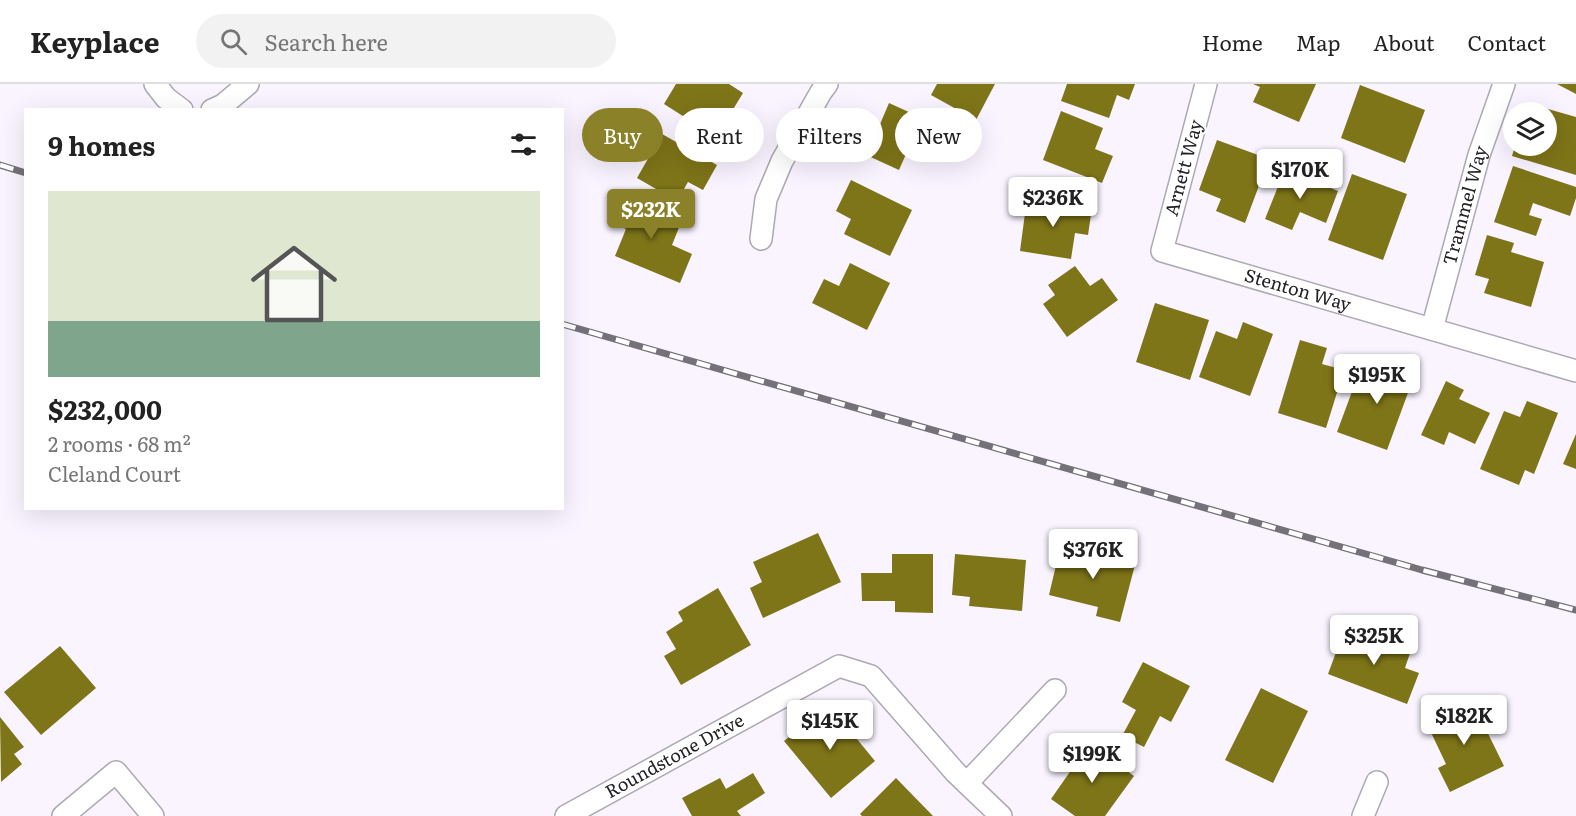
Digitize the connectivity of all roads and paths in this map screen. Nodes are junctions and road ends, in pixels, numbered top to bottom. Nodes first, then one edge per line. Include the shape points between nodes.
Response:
1 (155, 84) edge
2 (248, 84) edge
3 (827, 84) edge
4 (1206, 84) edge
5 (1504, 84) edge
6 (179, 108) edge
7 (216, 108) edge
8 (761, 239) dead end
9 (1162, 251) joint
10 (1432, 329) junction
11 (1576, 371) edge
12 (1055, 690) dead end
13 (1377, 782) dead end
14 (967, 783) junction
15 (63, 816) edge
16 (153, 816) edge
17 (566, 816) edge
18 (1001, 816) edge
19 (1364, 816) edge

1 - 6 street
2 - 7 street
3 - 8 street via 782,161 766,199
4 - 9 street, Arnett Way
5 - 10 street, Trammel Way via 1479,155
9 - 10 street, Stenton Way
10 - 11 street, Stenton Way
12 - 14 street
13 - 19 street
14 - 17 street, Roundstone Drive via 871,676 839,666
14 - 18 street, Roundstone Drive
15 - 16 street via 116,772

